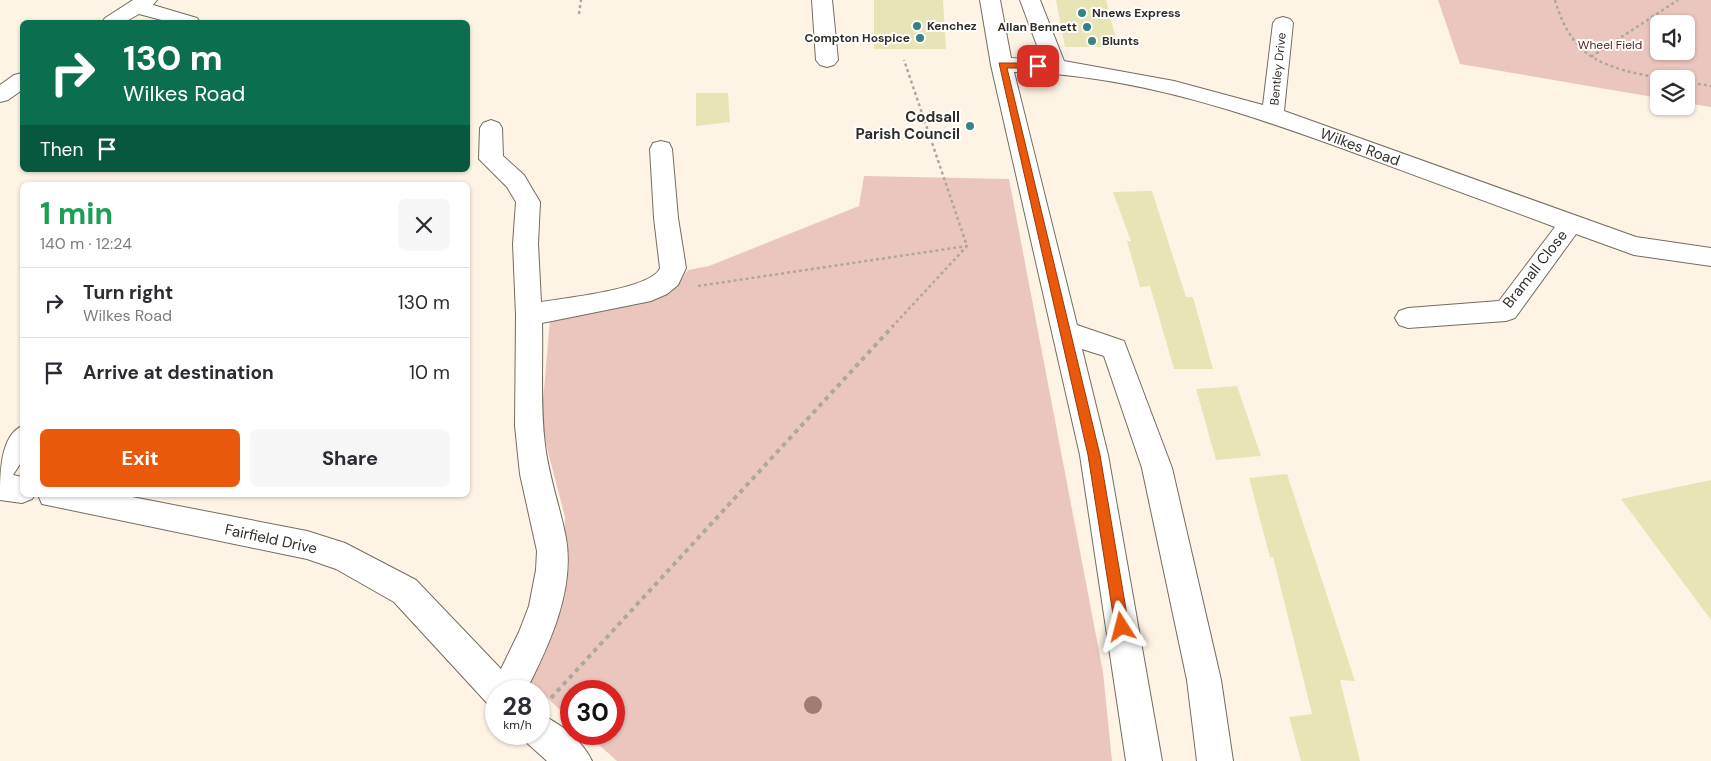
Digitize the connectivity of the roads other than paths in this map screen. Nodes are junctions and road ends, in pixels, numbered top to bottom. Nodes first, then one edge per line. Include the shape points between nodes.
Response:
1 (822, 0) edge
2 (990, 0) edge
3 (1030, 0) edge
4 (142, 3) edge
5 (115, 20) edge
6 (185, 20) edge
7 (1283, 23) dead end
8 (827, 60) dead end
9 (1002, 65) junction
10 (1056, 66) junction
11 (1273, 115) junction
12 (491, 128) dead end
13 (661, 149) dead end
14 (1571, 223) junction
15 (1711, 257) edge
16 (529, 315) junction
17 (1408, 318) dead end
18 (1065, 332) junction
19 (20, 441) edge
20 (0, 470) edge
21 (0, 487) edge
22 (20, 490) edge
23 (63, 497) edge
24 (489, 680) edge
25 (514, 680) edge
26 (550, 729) edge
27 (574, 761) edge
28 (1144, 761) edge
29 (1215, 761) edge

1 - 8 street
2 - 9 street
3 - 10 street
4 - 5 street
4 - 6 street
7 - 11 street, Bentley Drive
9 - 10 street, Wilkes Road
9 - 18 street
10 - 11 street, Wilkes Road via 1174,88
11 - 14 street, Wilkes Road
12 - 16 street via 491,159 516,181 528,202 524,230
13 - 16 street via 673,268 668,278 642,294
14 - 15 street, Wilkes Road via 1634,246
14 - 17 street, Bramall Close via 1506,311
16 - 25 street via 528,419 533,465 552,552 547,599 532,644
18 - 28 street via 1094,455
18 - 29 street via 1116,349 1157,468 1204,680
19 - 20 street
21 - 22 street
23 - 24 street, Fairfield Drive via 306,545 345,558 405,591
26 - 27 street

